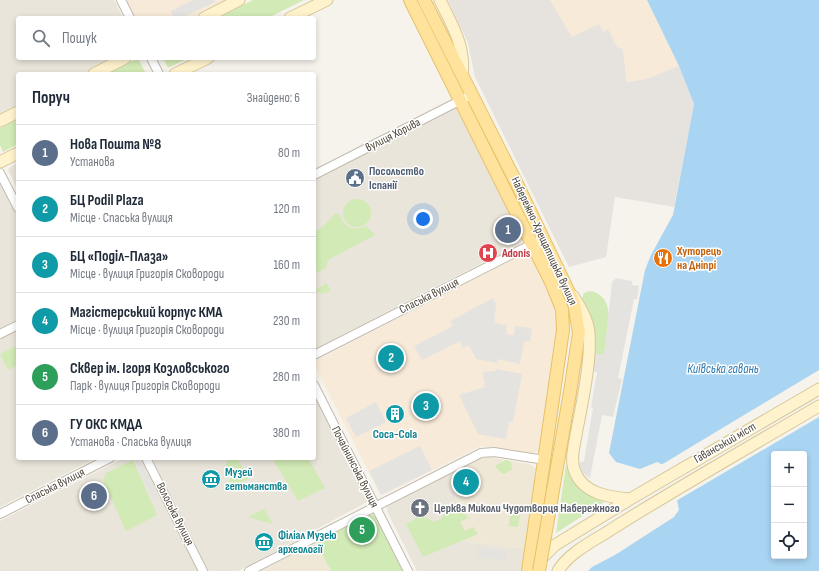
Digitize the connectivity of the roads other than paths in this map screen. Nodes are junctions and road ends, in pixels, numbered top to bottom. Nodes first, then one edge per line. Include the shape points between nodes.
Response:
1 (121, 0) edge
2 (239, 0) edge
3 (327, 0) edge
4 (410, 0) edge
5 (424, 0) edge
6 (440, 0) edge
7 (129, 16) edge
8 (208, 16) edge
9 (294, 16) edge
10 (121, 60) edge
11 (152, 60) edge
12 (204, 60) edge
13 (98, 72) edge
14 (158, 72) edge
15 (179, 72) edge
16 (462, 76) junction
17 (472, 95) junction
18 (460, 101) junction
19 (16, 113) edge
20 (0, 121) edge
21 (16, 154) edge
22 (0, 162) edge
23 (0, 173) edge
24 (316, 173) edge
25 (16, 204) edge
26 (544, 238) junction
27 (531, 244) junction
28 (570, 291) junction
29 (16, 326) edge
30 (0, 334) edge
31 (316, 354) edge
32 (316, 389) edge
33 (819, 389) edge
34 (819, 406) edge
35 (106, 460) edge
36 (147, 460) edge
37 (544, 460) junction
38 (630, 499) junction
39 (375, 507) junction
40 (0, 514) edge
41 (203, 571) edge
42 (249, 571) edge
43 (408, 571) edge
44 (528, 571) edge
45 (533, 571) edge
46 (539, 571) edge
47 (558, 571) edge

1 - 7 street
2 - 8 main road
3 - 9 main road
4 - 18 main road, Набережно-Хрещатицька вулиця
5 - 16 main road, Набережно-Хрещатицька вулиця
6 - 16 main road via 461,46
10 - 13 main road
11 - 14 street
12 - 15 main road
16 - 17 main road, Набережно-Хрещатицька вулиця
17 - 18 street, вулиця Хорива
17 - 26 main road, Набережно-Хрещатицька вулиця
18 - 24 street, вулиця Хорива
18 - 27 main road, Набережно-Хрещатицька вулиця
19 - 20 main road
21 - 22 main road
23 - 25 street
26 - 27 street, Спаська вулиця
26 - 28 main road, Набережно-Хрещатицька вулиця
27 - 31 street, Спаська вулиця
27 - 37 main road, Набережно-Хрещатицька вулиця via 557,297 563,318
28 - 38 main road via 583,311 590,333 573,453 575,472 586,487 595,492 604,496
28 - 46 main road, Набережно-Хрещатицька вулиця, bridge via 577,313 579,333
29 - 30 street
32 - 39 street, Почайнинська вулиця
33 - 38 main road, Гаванський міст
34 - 47 main road, Гаванський міст via 640,511 576,553 562,564
35 - 40 street, Спаська вулиця
36 - 41 street, Волоська вулиця
37 - 39 street via 494,452 480,453
37 - 44 main road, Набережно-Хрещатицька вулиця
38 - 45 main road, Гаванський міст via 555,545
39 - 42 street
39 - 43 street, Почайнинська вулиця

